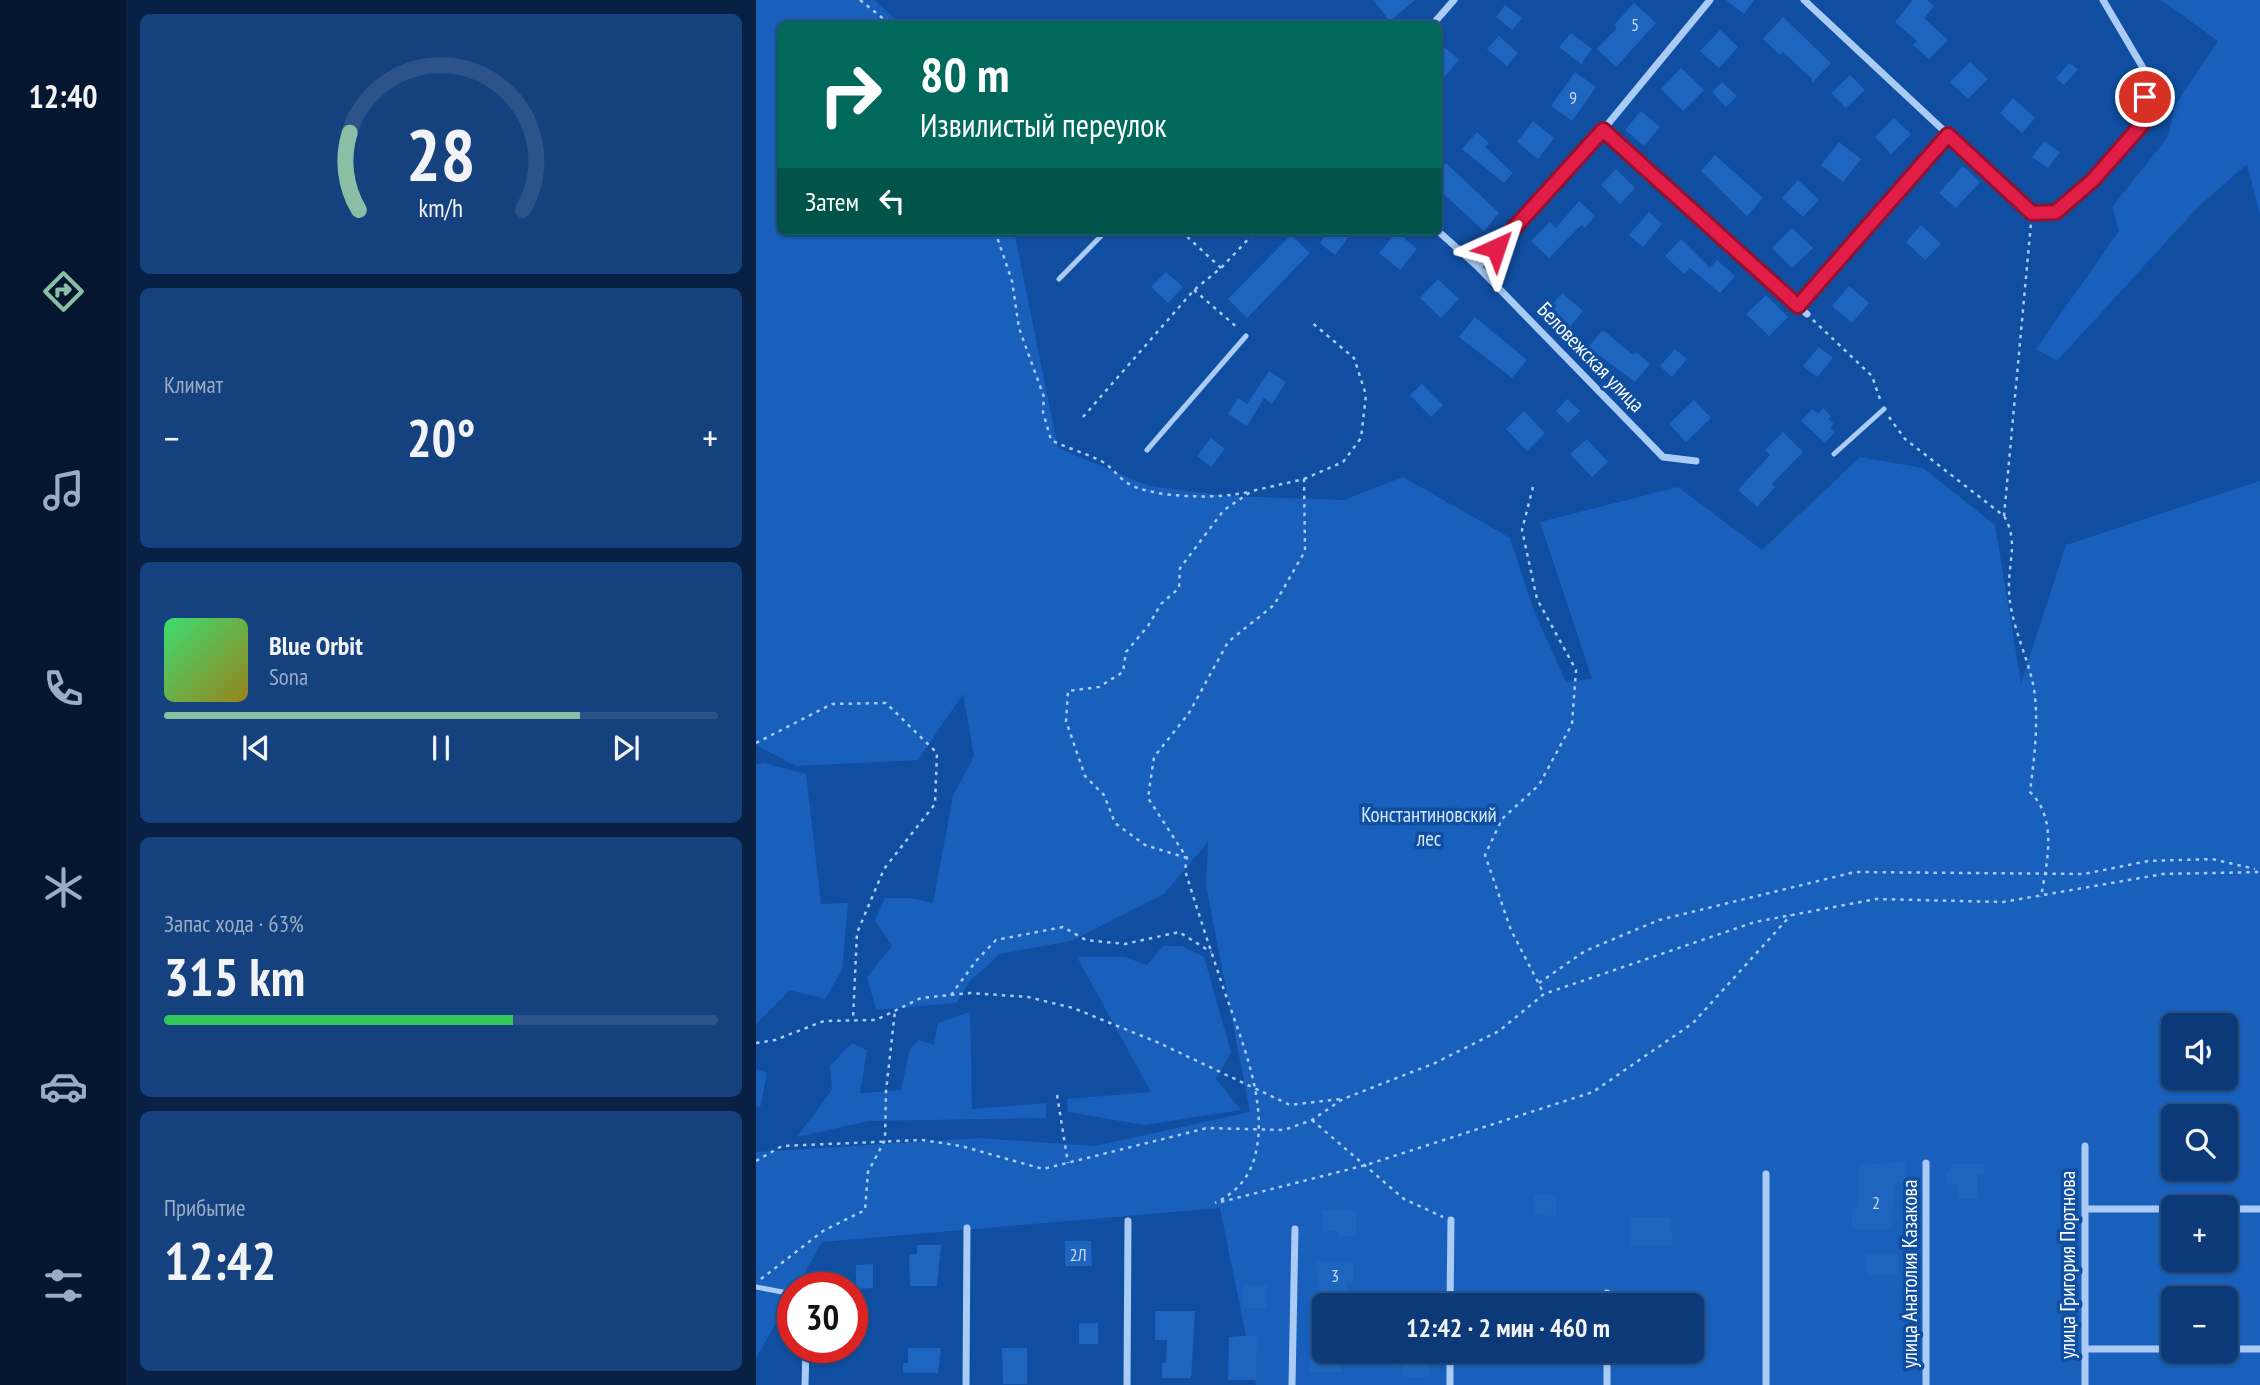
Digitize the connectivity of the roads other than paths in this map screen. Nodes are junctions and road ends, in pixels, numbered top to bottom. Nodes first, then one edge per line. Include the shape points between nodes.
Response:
1 (1454, 0) edge
2 (1710, 0) edge
3 (1804, 0) edge
4 (2103, 0) edge
5 (1436, 21) edge
6 (1603, 130) junction
7 (1948, 135) junction
8 (1102, 235) edge
9 (1442, 235) edge
10 (1478, 267) junction
11 (1059, 279) dead end
12 (1798, 306) junction
13 (1807, 314) road end
14 (1246, 336) road end
15 (1884, 409) road end
16 (1147, 450) dead end
17 (1834, 454) dead end
18 (1696, 461) dead end
19 (2085, 1146) dead end
20 (1926, 1163) dead end
21 (1766, 1174) dead end
22 (2085, 1209) junction
23 (2161, 1209) edge
24 (2238, 1209) edge
25 (2260, 1209) edge
26 (1451, 1220) road end
27 (1128, 1221) dead end
28 (967, 1227) dead end
29 (1295, 1230) dead end
30 (756, 1287) edge
31 (777, 1291) edge
32 (1450, 1293) edge
33 (2085, 1349) junction
34 (2161, 1349) edge
35 (2238, 1349) edge
36 (2260, 1349) edge
37 (806, 1363) edge
38 (1450, 1363) edge
39 (1607, 1363) edge
40 (805, 1385) edge
41 (966, 1385) edge
42 (1127, 1385) edge
43 (1292, 1385) edge
44 (1450, 1385) edge
45 (1607, 1385) edge
46 (1766, 1385) edge
47 (1926, 1385) edge
48 (2085, 1385) edge

1 - 5 street
2 - 6 street
3 - 7 street
4 - 7 street via 2146,74 2145,121 2093,180 2056,212 2032,213
6 - 10 street
6 - 12 street
7 - 12 lane
8 - 11 lane
9 - 10 street, Беловежская улица
10 - 18 street, Беловежская улица via 1663,457
12 - 13 street
14 - 16 lane
15 - 17 lane
19 - 22 street, улица Григория Портнова
20 - 47 street, улица Анатолия Казакова
21 - 46 street
22 - 23 street
22 - 33 street, улица Григория Портнова
24 - 25 street
26 - 32 street
27 - 42 street
28 - 41 street
29 - 43 street
30 - 31 lane
33 - 34 street
33 - 48 street, улица Григория Портнова
35 - 36 street
37 - 40 street
38 - 44 street
39 - 45 street

